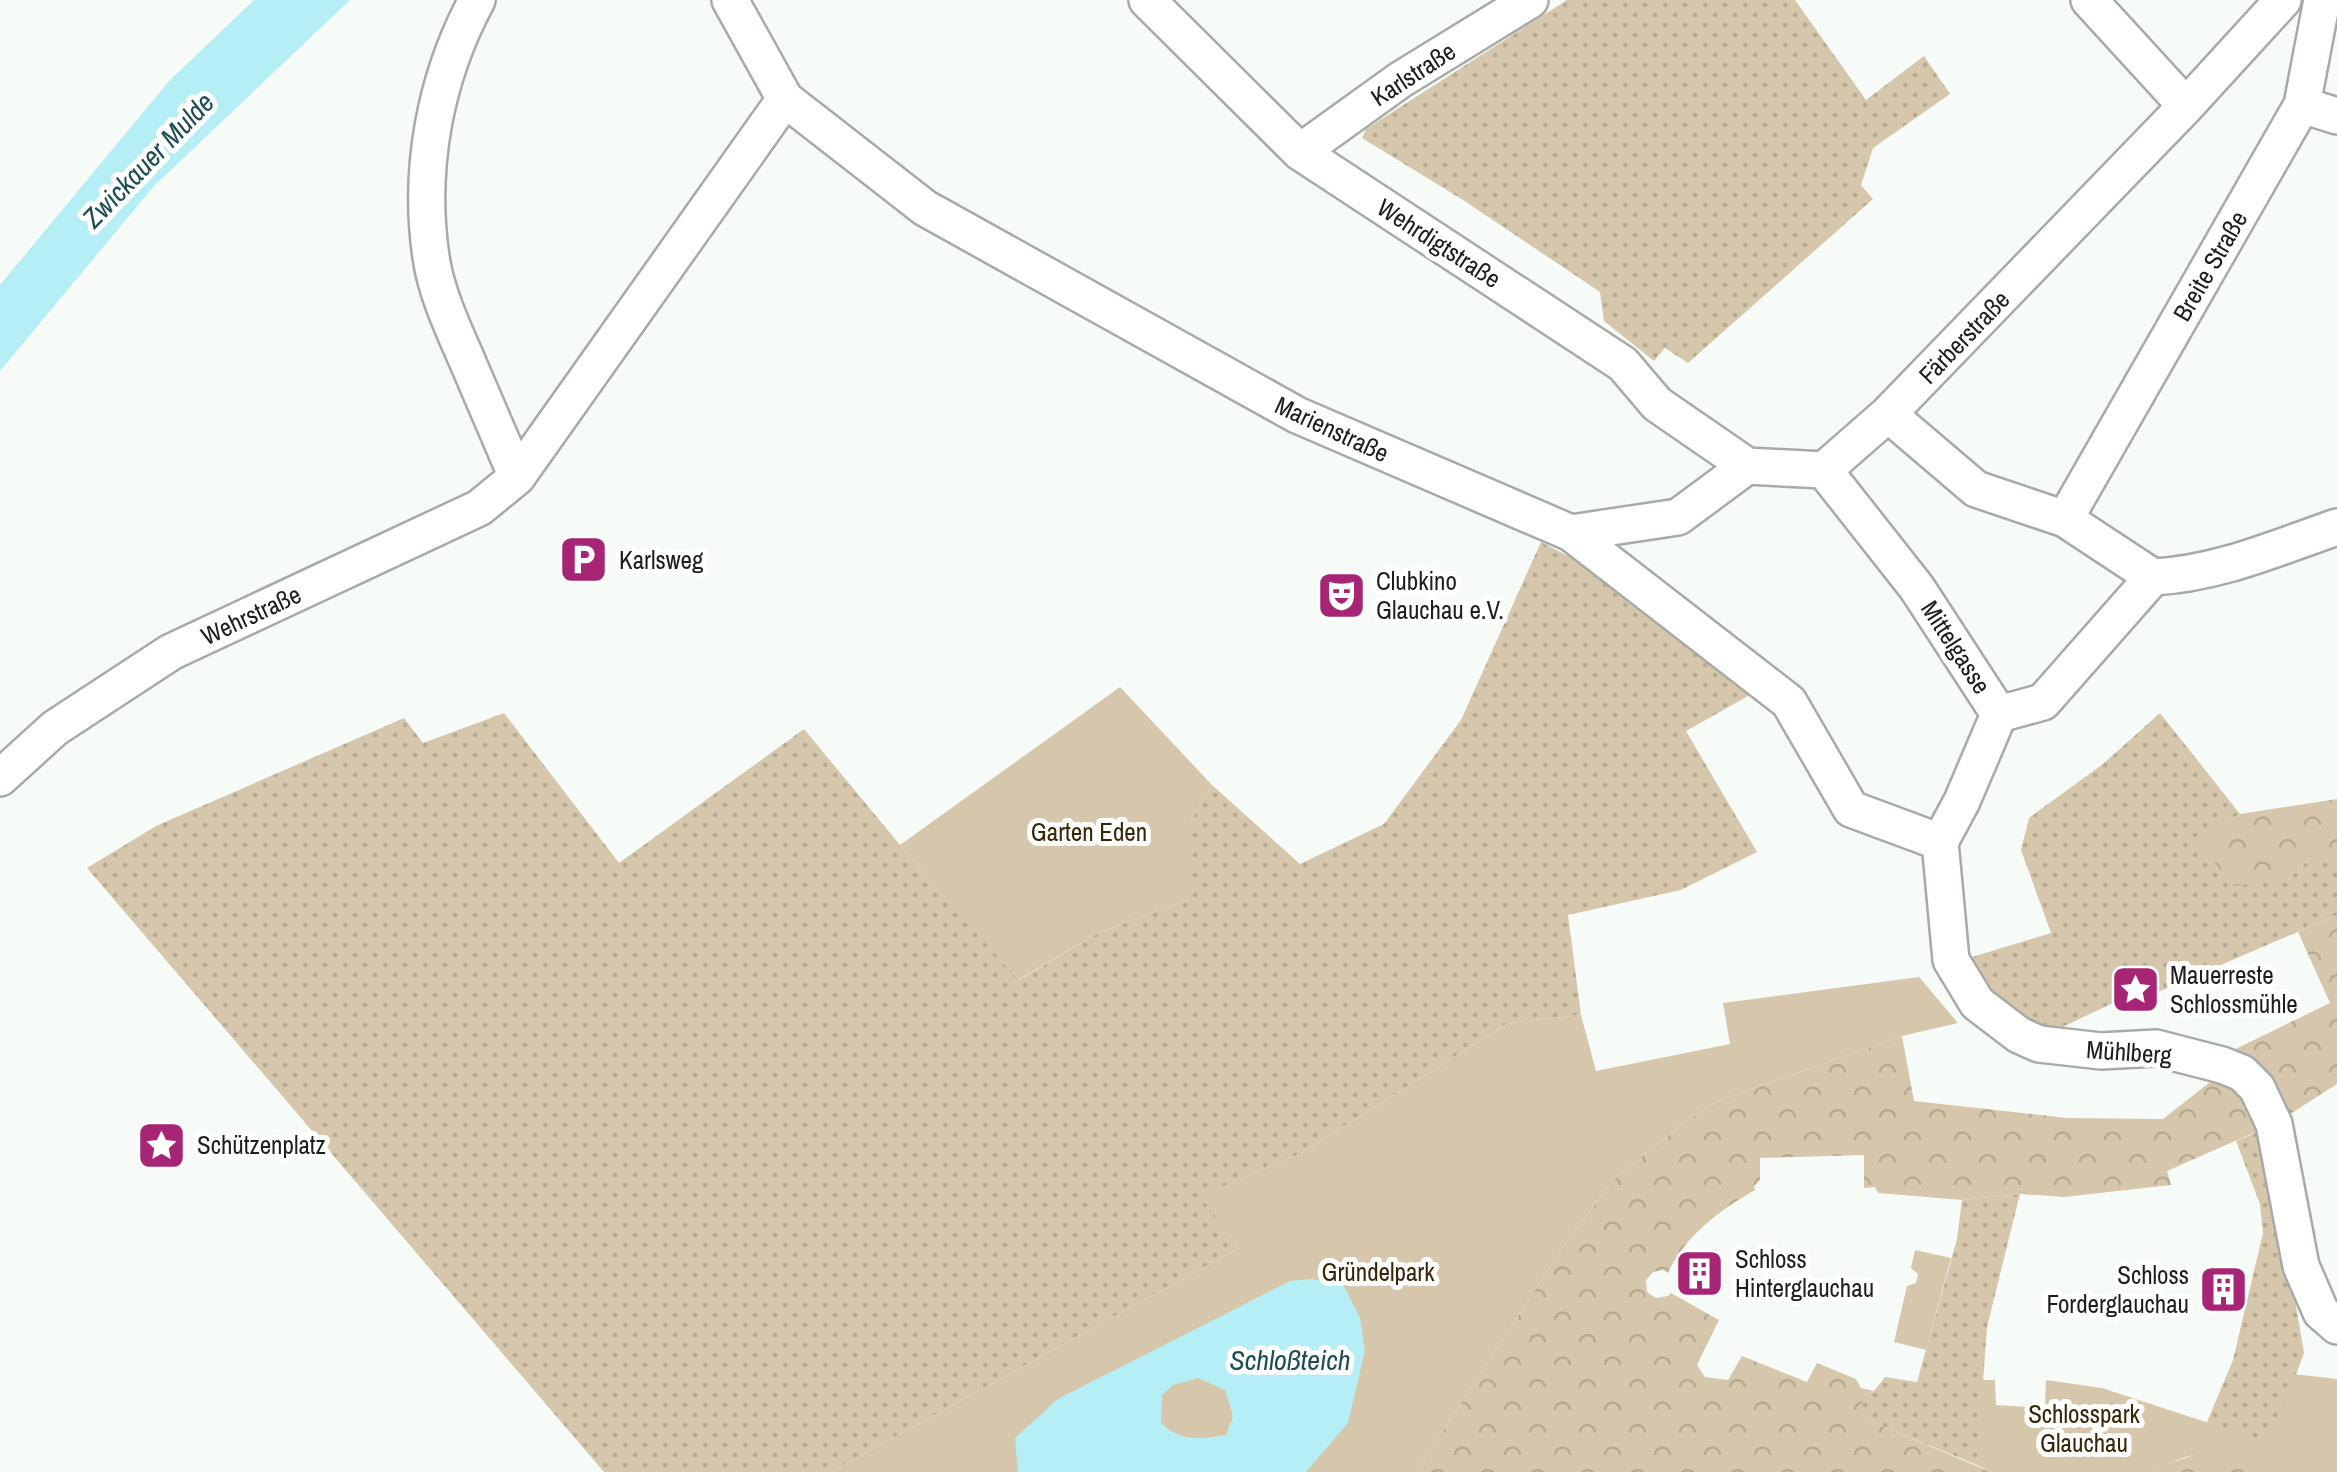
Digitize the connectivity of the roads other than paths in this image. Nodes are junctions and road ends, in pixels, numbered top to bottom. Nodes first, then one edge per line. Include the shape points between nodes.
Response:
1 (478, 0) edge
2 (730, 0) edge
3 (1147, 0) edge
4 (1530, 0) edge
5 (2089, 0) edge
6 (2284, 0) edge
7 (2322, 0) edge
8 (785, 100) junction
9 (2302, 105) junction
10 (2186, 106) junction
11 (2337, 116) edge
12 (1300, 152) junction
13 (1888, 414) junction
14 (1746, 466) junction
15 (1824, 470) junction
16 (517, 477) junction
17 (2065, 520) junction
18 (2337, 528) edge
19 (1570, 534) junction
20 (2153, 577) junction
21 (1999, 714) junction
22 (0, 778) edge
23 (1940, 842) junction
24 (2337, 1326) edge

1 - 16 street via 456,38 425,173 431,260 448,318
2 - 8 street, Marienstraße
3 - 12 street, Wehrdigtstraße
4 - 12 street, Karlstraße
5 - 10 street
6 - 10 street, Färberstraße
7 - 9 street, Breite Straße
8 - 16 street, Wehrstraße
8 - 19 street, Marienstraße via 926,208 1297,416
9 - 11 street
9 - 17 street, Breite Straße
10 - 13 street, Färberstraße
12 - 14 street, Wehrdigtstraße via 1623,364 1657,404
13 - 15 street, Färberstraße
13 - 17 street via 1976,489
14 - 15 street
14 - 19 street via 1678,517
15 - 21 street, Mittelgasse via 1918,588
16 - 22 street, Wehrstraße via 478,508 171,652 55,728
17 - 20 street
18 - 20 street via 2216,568
19 - 23 street, Marienstraße via 1789,702 1852,809
20 - 21 street via 2043,702
21 - 23 street, Mittelgasse
23 - 24 street, Mühlberg via 1951,960 1977,1003 2040,1044 2156,1048 2222,1064 2258,1088 2274,1124 2301,1266 2321,1312

